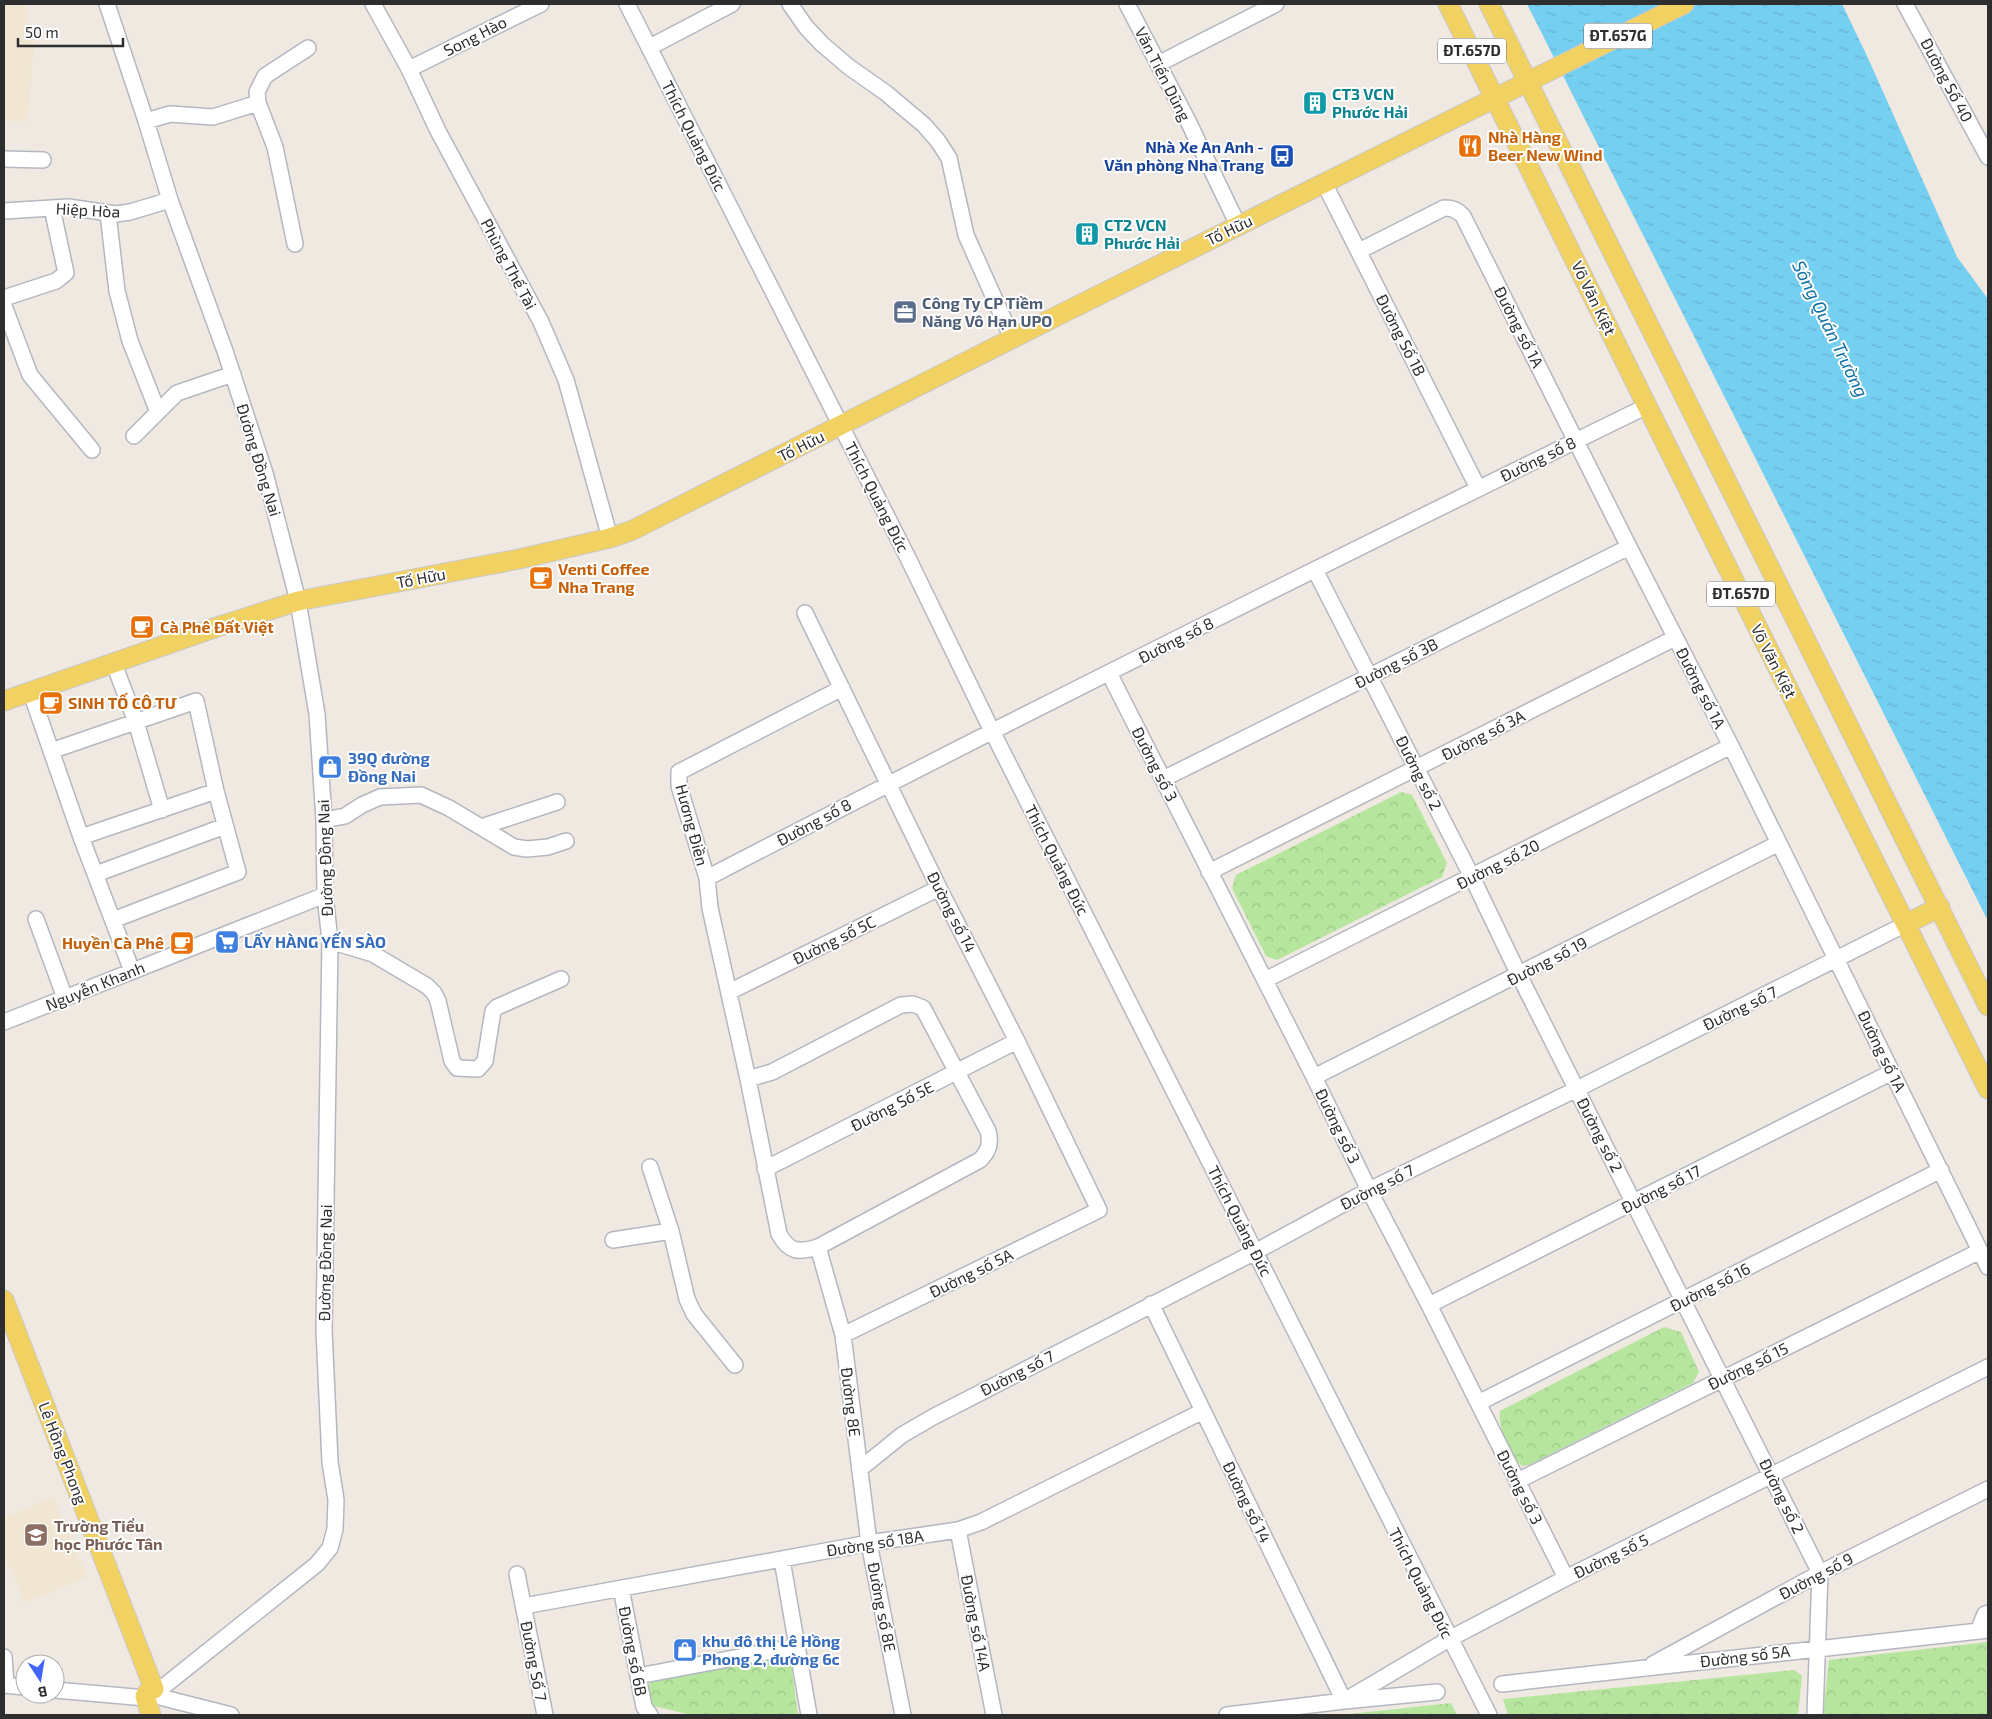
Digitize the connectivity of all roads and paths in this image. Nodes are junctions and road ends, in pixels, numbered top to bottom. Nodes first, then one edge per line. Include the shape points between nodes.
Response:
1 (107, 4) edge
2 (541, 4) edge
3 (627, 4) edge
4 (732, 4) edge
5 (790, 4) edge
6 (1128, 4) edge
7 (1276, 4) edge
8 (1448, 4) edge
9 (1489, 4) edge
10 (1684, 4) edge
11 (1906, 4) edge
12 (378, 5) edge
13 (308, 48) dead end
14 (650, 48) junction
15 (1158, 64) junction
16 (409, 70) junction
17 (1527, 82) junction
18 (1495, 98) junction
19 (258, 103) junction
20 (146, 121) junction
21 (1988, 157) edge
22 (4, 159) edge
23 (43, 160) dead end
24 (1324, 183) junction
25 (170, 200) junction
26 (52, 208) junction
27 (4, 210) edge
28 (108, 214) junction
29 (1238, 225) junction
30 (295, 244) dead end
31 (1359, 251) junction
32 (4, 298) edge
33 (4, 306) edge
34 (1012, 338) junction
35 (232, 374) junction
36 (1647, 406) junction
37 (158, 412) junction
38 (840, 426) junction
39 (134, 436) dead end
40 (1576, 441) junction
41 (92, 450) dead end
42 (1478, 488) junction
43 (610, 538) junction
44 (1629, 546) junction
45 (1315, 570) junction
46 (298, 602) junction
47 (805, 613) dead end
48 (1675, 638) junction
49 (114, 664) junction
50 (1109, 673) junction
51 (1369, 676) junction
52 (842, 688) junction
53 (31, 693) junction
54 (4, 701) edge
55 (136, 722) junction
56 (992, 731) junction
57 (1731, 746) junction
58 (52, 751) junction
59 (1416, 769) junction
60 (1163, 780) junction
61 (888, 784) junction
62 (216, 791) junction
63 (557, 802) dead end
64 (162, 810) junction
65 (324, 820) junction
66 (225, 826) junction
67 (481, 827) junction
68 (81, 837) junction
69 (566, 842) dead end
70 (1779, 843) junction
71 (1209, 872) junction
72 (96, 874) junction
73 (1472, 877) junction
74 (707, 878) junction
75 (939, 888) junction
76 (325, 895) junction
77 (1940, 907) junction
78 (36, 919) dead end
79 (113, 920) junction
80 (1906, 924) junction
81 (330, 941) junction
82 (1838, 960) junction
83 (132, 971) junction
84 (1519, 975) junction
85 (561, 979) dead end
86 (1265, 980) junction
87 (729, 992) junction
88 (65, 998) junction
89 (1988, 1006) edge
90 (4, 1022) edge
91 (1018, 1041) junction
92 (1892, 1072) junction
93 (957, 1073) junction
94 (1314, 1077) junction
95 (748, 1079) junction
96 (1578, 1089) junction
97 (1988, 1089) edge
98 (650, 1167) dead end
99 (765, 1169) junction
100 (1941, 1170) junction
101 (1368, 1190) junction
102 (1635, 1202) junction
103 (1099, 1210) joint
104 (671, 1231) junction
105 (613, 1240) dead end
106 (818, 1247) junction
107 (1980, 1251) junction
108 (1255, 1252) junction
109 (1988, 1267) edge
110 (4, 1300) edge
111 (1682, 1300) junction
112 (1151, 1304) junction
113 (1429, 1305) junction
114 (7, 1327) edge
115 (843, 1335) junction
116 (736, 1365) dead end
117 (1988, 1367) edge
118 (1723, 1378) junction
119 (1478, 1403) junction
120 (1203, 1411) junction
121 (860, 1470) junction
122 (1772, 1476) junction
123 (1517, 1481) junction
124 (1988, 1489) edge
125 (958, 1530) junction
126 (869, 1543) junction
127 (782, 1560) junction
128 (1820, 1573) junction
129 (517, 1574) dead end
130 (1566, 1578) junction
131 (621, 1588) junction
132 (524, 1606) junction
133 (1988, 1613) edge
134 (1983, 1630) edge
135 (1449, 1639) junction
136 (798, 1646) junction
137 (1818, 1647) junction
138 (4, 1657) edge
139 (1645, 1668) junction
140 (638, 1676) junction
141 (1502, 1684) dead end
142 (5, 1685) edge
143 (65, 1691) edge
144 (1437, 1692) dead end
145 (154, 1700) edge
146 (1344, 1701) junction
147 (649, 1714) edge
148 (231, 1715) edge
149 (545, 1715) edge
150 (809, 1715) edge
151 (903, 1715) edge
152 (994, 1715) edge
153 (1228, 1715) edge
154 (1489, 1715) edge
155 (1815, 1715) edge

1 - 20 street, Đường Đồng Nai
2 - 16 street, Song Hào
3 - 14 street, Thích Quảng Đức
4 - 14 street
5 - 34 street via 822,44 899,104 938,140 949,158 966,235
6 - 15 street, Văn Tiến Dũng
7 - 15 street
8 - 18 main road, ĐT.657D
9 - 17 main road, ĐT.657D
10 - 17 main road, Tố Hữu / ĐT.657G
11 - 21 street, Đường Số 40
12 - 16 street, Phùng Thế Tài
13 - 19 street via 265,76 257,92
14 - 38 street, Thích Quảng Đức
15 - 29 street, Văn Tiến Dũng
16 - 43 street, Phùng Thế Tài via 438,131 541,322 566,380
17 - 18 main road, Tố Hữu / ĐT.657G
17 - 77 main road, ĐT.657D
18 - 24 main road, Tố Hữu / ĐT.657G
18 - 36 main road, Võ Văn Kiệt / ĐT.657D
19 - 20 street via 213,117 170,114
19 - 30 street via 275,147
20 - 25 street, Đường Đồng Nai
22 - 23 street
24 - 29 main road, Tố Hữu / ĐT.657G
24 - 31 street, Đường Số 1B
25 - 28 street, Hiệp Hòa via 130,212
25 - 35 street, Đường Đồng Nai
26 - 27 street, Hiệp Hòa
26 - 28 street, Hiệp Hòa via 77,208
26 - 32 street via 66,273 56,281
28 - 37 street via 116,291 130,341
29 - 34 main road, Tố Hữu / ĐT.657G
31 - 40 street, Đường số 1A via 1437,211 1457,210 1463,216
31 - 42 street, Đường Số 1B
33 - 41 street via 30,375
34 - 38 main road, Tố Hữu / ĐT.657G
35 - 37 street via 177,393
35 - 46 street, Đường Đồng Nai via 265,473
36 - 40 street, Đường số 8
36 - 80 main road, Võ Văn Kiệt / ĐT.657D
37 - 39 street
38 - 43 main road, Tố Hữu / ĐT.657G via 633,530
38 - 56 street, Thích Quảng Đức
40 - 42 street, Đường số 8
40 - 44 street, Đường số 1A
42 - 45 street, Đường số 8
43 - 46 main road, Tố Hữu / ĐT.657G
44 - 48 street, Đường số 1A
44 - 51 street, Đường số 3B
45 - 50 street, Đường số 8
45 - 51 street, Đường số 2
46 - 49 main road, Tố Hữu / ĐT.657G
46 - 65 street, Đường Đồng Nai via 318,714
47 - 52 street, Đường số 14
48 - 57 street, Đường số 1A
48 - 59 street, Đường số 3A
49 - 53 main road, Tố Hữu / ĐT.657G
49 - 55 street
50 - 56 street, Đường số 8
50 - 60 street, Đường số 3
51 - 59 street, Đường số 2
51 - 60 street, Đường số 3B
52 - 61 street, Đường số 14
52 - 74 street, Hương Điền via 679,772 679,786
53 - 54 main road, Tố Hữu / ĐT.657G
53 - 58 street
55 - 58 street
55 - 62 street via 196,701
55 - 64 street
56 - 61 street, Đường số 8
56 - 108 street, Thích Quảng Đức
57 - 70 street, Đường số 1A
57 - 73 street, Đường số 20
58 - 68 street
59 - 71 street, Đường số 3A
59 - 73 street, Đường số 2
60 - 71 street, Đường số 3
61 - 74 street, Đường số 8
61 - 75 street, Đường số 14
62 - 64 street
62 - 66 street
63 - 67 street
64 - 68 street
65 - 67 street via 345,816 380,797 420,795
65 - 76 street, Đường Đồng Nai
66 - 72 street
66 - 79 street via 238,872
67 - 69 street via 514,847 548,847
68 - 72 street
70 - 82 street, Đường số 1A
70 - 84 street, Đường số 19
71 - 86 street, Đường số 3
72 - 79 street
73 - 84 street, Đường số 2
73 - 86 street, Đường số 20
74 - 87 street, Hương Điền via 710,908
75 - 87 street, Đường số 5C
75 - 91 street, Đường số 14
76 - 81 street, Đường Đồng Nai
76 - 83 street, Nguyễn Khanh
77 - 80 main road
77 - 89 main road, ĐT.657D
78 - 88 street
79 - 83 street
80 - 82 street, Đường số 7
80 - 97 main road, Võ Văn Kiệt / ĐT.657D
81 - 85 street via 373,954 426,986 438,1001 452,1062 457,1068 478,1068 486,1062 493,1011 497,1007
81 - 145 street, Đường Đồng Nai via 324,1330 330,1462 336,1500 335,1528 330,1548 317,1564
82 - 92 street, Đường số 1A
82 - 96 street, Đường số 7
83 - 88 street, Nguyễn Khanh
84 - 94 street, Đường số 19
84 - 96 street, Đường số 2
86 - 94 street, Đường số 3
87 - 95 street, Hương Điền
88 - 90 street, Nguyễn Khanh
91 - 93 street, Đường Số 5E
91 - 103 street, Đường số 14
92 - 100 street, Đường số 1A
92 - 102 street, Đường số 17
93 - 95 street via 923,1008 908,1004 772,1072
93 - 99 street, Đường Số 5E
93 - 106 street via 988,1131 990,1139 986,1154
94 - 101 street, Đường số 3
95 - 99 street, Hương Điền
96 - 101 street, Đường số 7
96 - 102 street, Đường số 2
98 - 104 street
99 - 106 street, Hương Điền via 784,1244 793,1250
100 - 107 street, Đường số 1A
100 - 111 street, Đường số 16
101 - 108 street, Đường số 7
101 - 113 street, Đường số 3
102 - 111 street, Đường số 2
102 - 113 street, Đường số 17
103 - 115 street, Đường số 5A
104 - 105 street
104 - 116 street via 682,1285 694,1314
106 - 115 street, Đường 8E
107 - 109 street, Đường số 1A
107 - 118 street, Đường số 15
108 - 112 street, Đường số 7
108 - 135 street, Thích Quảng Đức
110 - 114 main road, Lê Hồng Phong
111 - 118 street, Đường số 2
111 - 119 street, Đường số 16
112 - 120 street, Đường số 14
112 - 121 street, Đường số 7 via 933,1417 902,1435
113 - 119 street, Đường số 3
114 - 145 main road, Lê Hồng Phong
115 - 121 street, Đường 8E
117 - 122 street, Đường số 5
118 - 122 street, Đường số 2
118 - 123 street, Đường số 15
119 - 123 street, Đường số 3
120 - 125 street, Đường số 18A via 981,1522
120 - 146 street, Đường số 14
121 - 126 street, Đường số 8E
122 - 128 street, Đường số 2
122 - 130 street, Đường số 5
123 - 130 street, Đường số 3
124 - 128 street, Đường số 9
125 - 126 street, Đường số 18A
125 - 152 street, Đường số 14A
126 - 127 street, Đường số 18A
126 - 151 street, Đường số 8E
127 - 131 street, Đường số 18A
127 - 136 street
128 - 137 street, Đường số 2
128 - 139 street, Đường số 9
129 - 132 street, Đường Số 7
130 - 135 street, Đường số 5
131 - 132 street, Đường số 18A
131 - 140 street, Đường số 6B
132 - 149 street, Đường Số 7
133 - 134 street via 1985,1614
134 - 137 street, Đường số 5A
135 - 146 street, Đường số 5
135 - 154 street, Thích Quảng Đức
136 - 140 street
136 - 150 street
137 - 139 street, Đường số 5A
137 - 155 street, Đường số 2
138 - 142 street
139 - 141 street, Đường số 5A
140 - 147 street, Đường số 6B via 644,1707
143 - 145 street
144 - 146 street
145 - 148 street
146 - 153 street, Đường số 5

